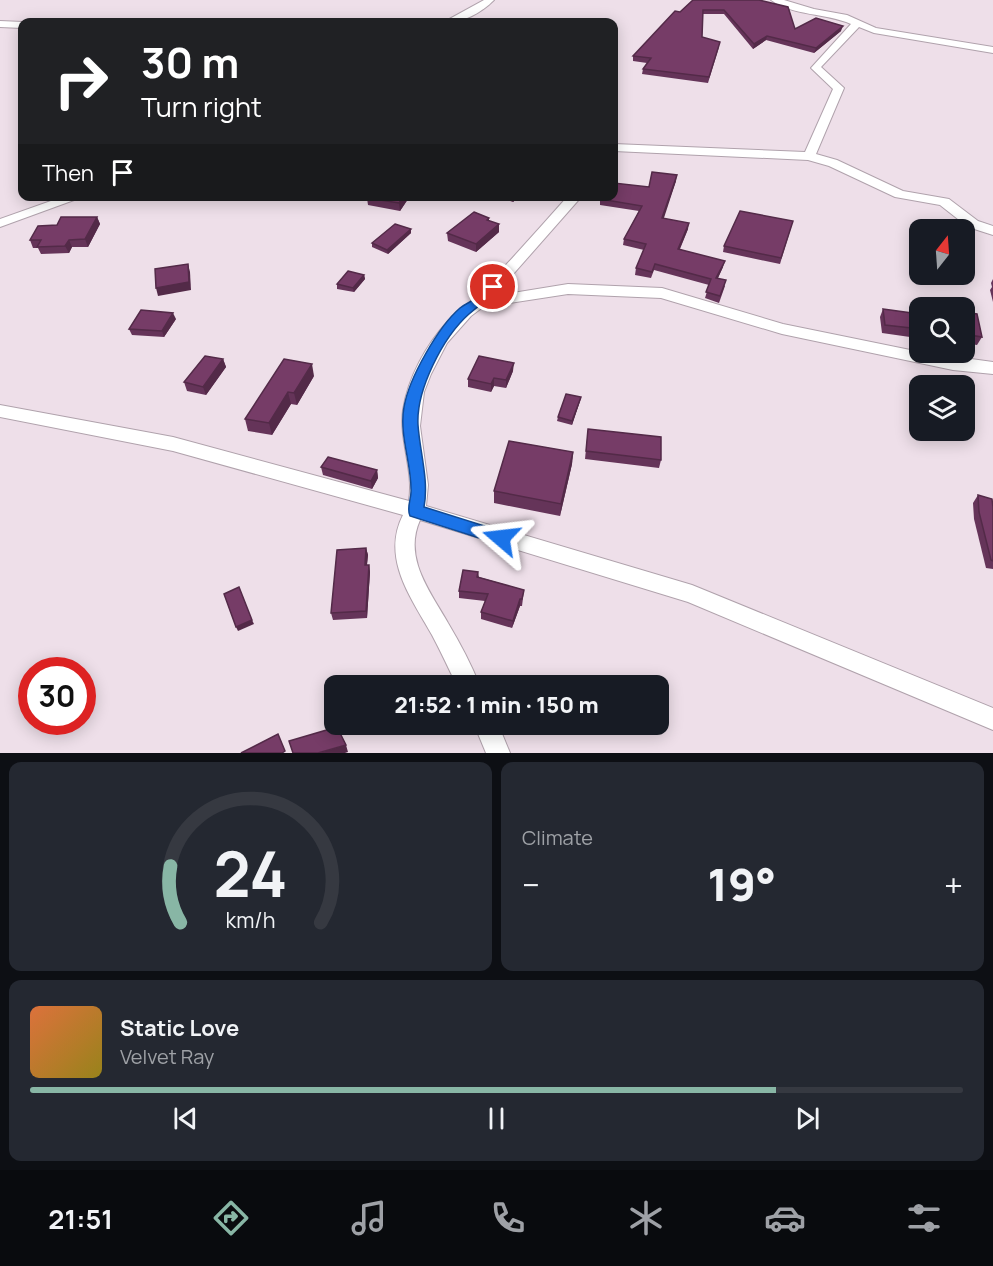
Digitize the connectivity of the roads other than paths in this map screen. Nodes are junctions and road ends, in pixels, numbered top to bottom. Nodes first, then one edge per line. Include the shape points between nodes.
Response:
1 (490, 0) edge
2 (775, 0) edge
3 (458, 18) edge
4 (0, 24) edge
5 (856, 24) junction
6 (18, 25) edge
7 (993, 50) edge
8 (618, 148) edge
9 (809, 156) junction
10 (64, 201) edge
11 (571, 201) edge
12 (0, 223) edge
13 (993, 231) edge
14 (479, 303) junction
15 (993, 368) edge
16 (0, 411) edge
17 (416, 511) junction
18 (463, 675) edge
19 (993, 719) edge
20 (491, 735) edge
21 (498, 753) edge

1 - 3 street
2 - 5 street via 844,17
4 - 6 street
5 - 7 street
5 - 9 street via 816,68 838,88
8 - 9 street
9 - 13 street via 900,194 944,202 973,224
10 - 12 street
11 - 14 street
14 - 15 street via 568,289 662,293 782,329
14 - 17 street via 465,310 450,328 415,391 411,408 419,491
16 - 17 street via 173,444
17 - 18 street via 406,528 404,544 410,572
17 - 19 street via 692,594
20 - 21 street

